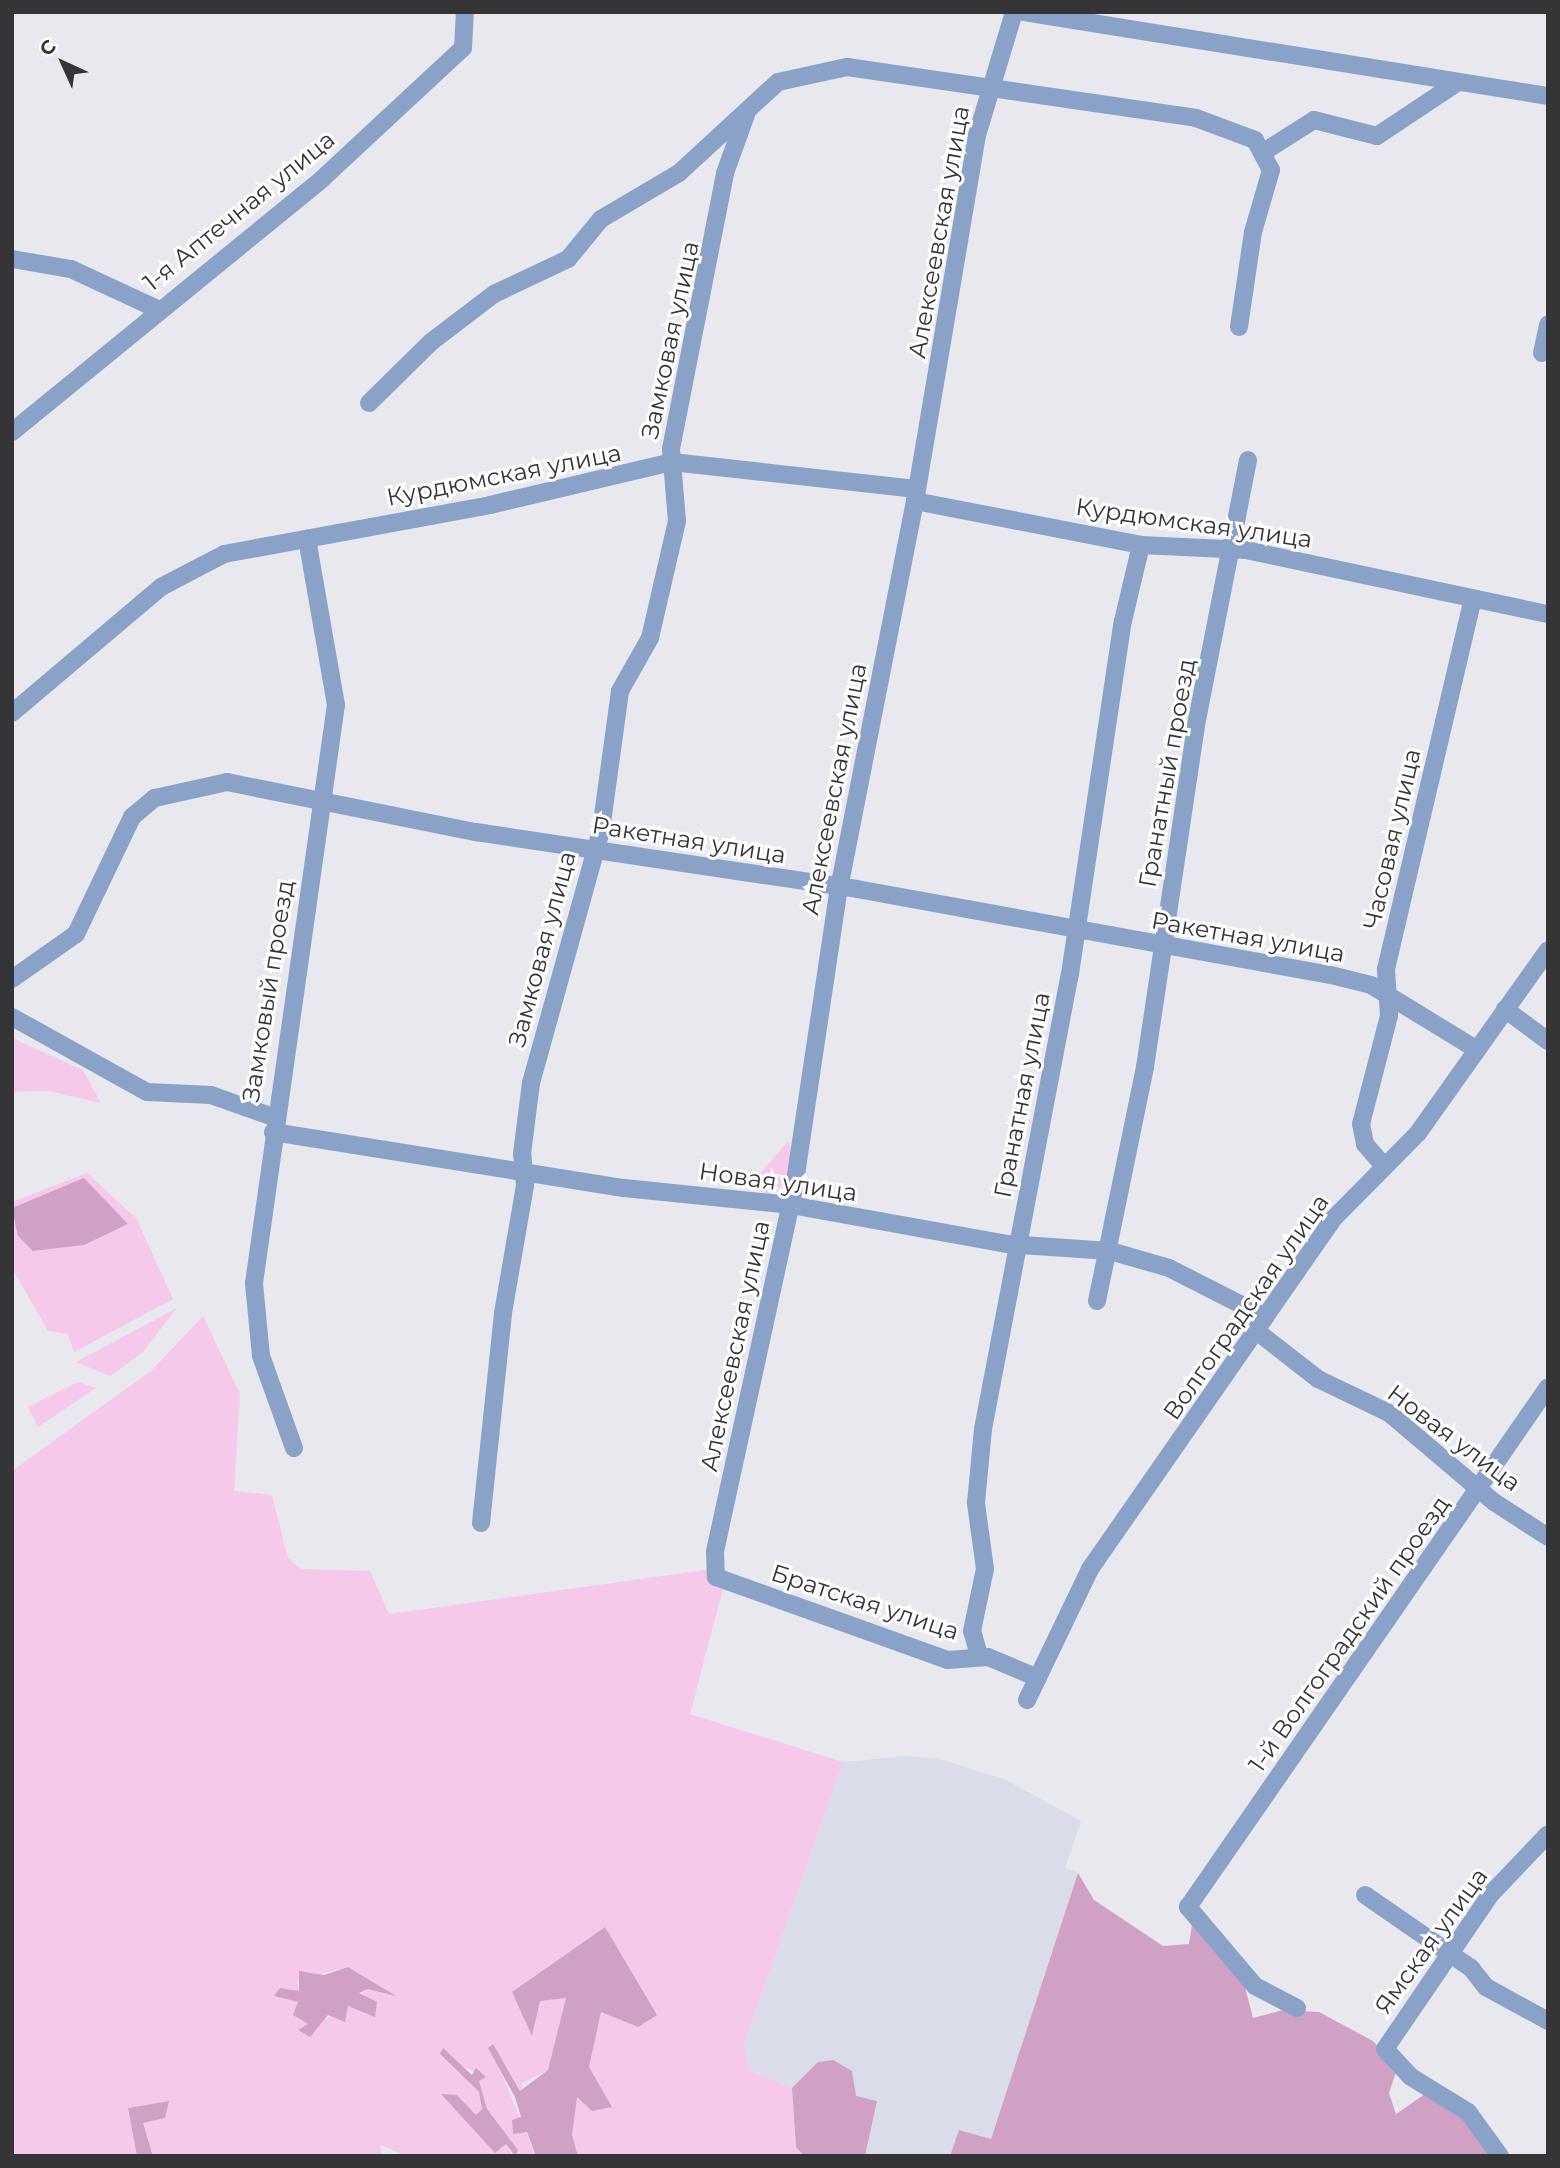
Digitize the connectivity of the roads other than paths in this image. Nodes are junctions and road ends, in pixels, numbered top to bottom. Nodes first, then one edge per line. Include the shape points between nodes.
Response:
1 (465, 12) edge
2 (1014, 12) edge
3 (1024, 12) edge
4 (1458, 82) junction
5 (991, 84) junction
6 (1548, 96) edge
7 (747, 112) junction
8 (1265, 151) junction
9 (12, 259) edge
10 (157, 309) junction
11 (1548, 325) edge
12 (1239, 327) dead end
13 (1542, 353) dead end
14 (369, 403) dead end
15 (12, 432) edge
16 (1248, 460) dead end
17 (671, 462) junction
18 (916, 495) junction
19 (307, 539) junction
20 (1141, 545) junction
21 (1230, 550) junction
22 (1473, 599) junction
23 (1548, 614) edge
24 (12, 713) edge
25 (323, 798) junction
26 (594, 850) junction
27 (839, 887) junction
28 (1078, 928) junction
29 (1163, 945) junction
30 (1548, 950) edge
31 (12, 979) edge
32 (1386, 996) junction
33 (1505, 1009) junction
34 (12, 1017) edge
35 (1548, 1041) edge
36 (1476, 1049) junction
37 (273, 1125) junction
38 (1384, 1166) junction
39 (523, 1170) junction
40 (791, 1205) junction
41 (1020, 1244) junction
42 (1110, 1251) junction
43 (1097, 1301) dead end
44 (1262, 1325) junction
45 (1548, 1387) edge
46 (294, 1448) dead end
47 (1481, 1489) junction
48 (481, 1523) dead end
49 (1548, 1537) edge
50 (716, 1577) joint
51 (979, 1655) junction
52 (1038, 1678) junction
53 (1027, 1700) dead end
54 (1548, 1834) edge
55 (1365, 1895) dead end
56 (1450, 1953) junction
57 (1297, 2008) dead end
58 (1548, 2021) edge
59 (1500, 2156) edge

1 - 10 street, 1-я Аптечная улица via 463,48 323,178
2 - 5 street, Алексеевская улица
3 - 4 street
4 - 6 street
4 - 8 street via 1377,136 1314,120
5 - 7 street via 889,70 821,69 778,82
5 - 8 street via 1196,118 1237,130
5 - 18 street, Алексеевская улица
7 - 14 street via 679,173 601,219 568,259 494,293 431,342
7 - 17 street, Замковая улица via 725,173
8 - 12 street via 1271,170 1253,232
9 - 10 street via 71,269
10 - 15 street, 1-я Аптечная улица
11 - 13 street
16 - 21 street, Гранатный проезд
17 - 18 street, Курдюмская улица
17 - 19 street, Курдюмская улица via 516,500
17 - 26 street, Замковая улица via 677,521 650,638 620,691
18 - 20 street, Курдюмская улица
18 - 27 street, Алексеевская улица
19 - 24 street, Курдюмская улица via 224,554 191,569
19 - 25 street, Замковый проезд via 336,705
20 - 21 street, Курдюмская улица
20 - 28 street, Гранатная улица via 1123,621
21 - 22 street, Курдюмская улица
21 - 29 street, Гранатный проезд
22 - 23 street, Курдюмская улица
22 - 32 street, Часовая улица via 1386,969
25 - 26 street, Ракетная улица
25 - 31 street, Ракетная улица via 228,782 155,798 114,844 76,934
25 - 37 street, Замковый проезд
26 - 27 street, Ракетная улица
26 - 39 street, Замковая улица via 531,1083
27 - 28 street, Ракетная улица
27 - 40 street, Алексеевская улица
28 - 29 street, Ракетная улица
28 - 41 street, Гранатная улица
29 - 32 street, Ракетная улица via 1327,974 1371,985
29 - 42 street, Гранатный проезд
30 - 33 street, Волгоградская улица
32 - 36 street, Ракетная улица
32 - 38 street, Часовая улица via 1389,1016 1361,1125 1365,1143
33 - 35 street
33 - 36 street, Волгоградская улица
34 - 37 street, Новая улица via 147,1091 211,1095
36 - 38 street, Волгоградская улица via 1418,1133
37 - 39 street, Новая улица
37 - 46 street, Замковый проезд via 254,1283 261,1356
38 - 44 street, Волгоградская улица via 1333,1219
39 - 40 street, Новая улица via 624,1188
39 - 48 street, Замковая улица
40 - 41 street, Новая улица
40 - 50 street, Алексеевская улица via 715,1552
41 - 42 street, Новая улица
41 - 51 street, Гранатная улица via 983,1429 976,1503 985,1569 972,1630
42 - 43 street, Гранатный проезд
42 - 44 street, Новая улица via 1169,1268
44 - 47 street, Новая улица via 1318,1379 1389,1413
44 - 52 street, Волгоградская улица via 1090,1569
45 - 47 street, 1-й Волгоградский проезд
47 - 49 street, Новая улица
47 - 57 street, 1-й Волгоградский проезд via 1427,1556 1332,1706 1188,1907 1255,1986
50 - 51 street, Братская улица via 948,1660
51 - 52 street, Братская улица
52 - 53 street, Волгоградская улица
54 - 56 street, Ямская улица via 1490,1895
55 - 56 street
56 - 58 street via 1486,1987
56 - 59 street, Ямская улица via 1385,2049 1410,2077 1468,2112

